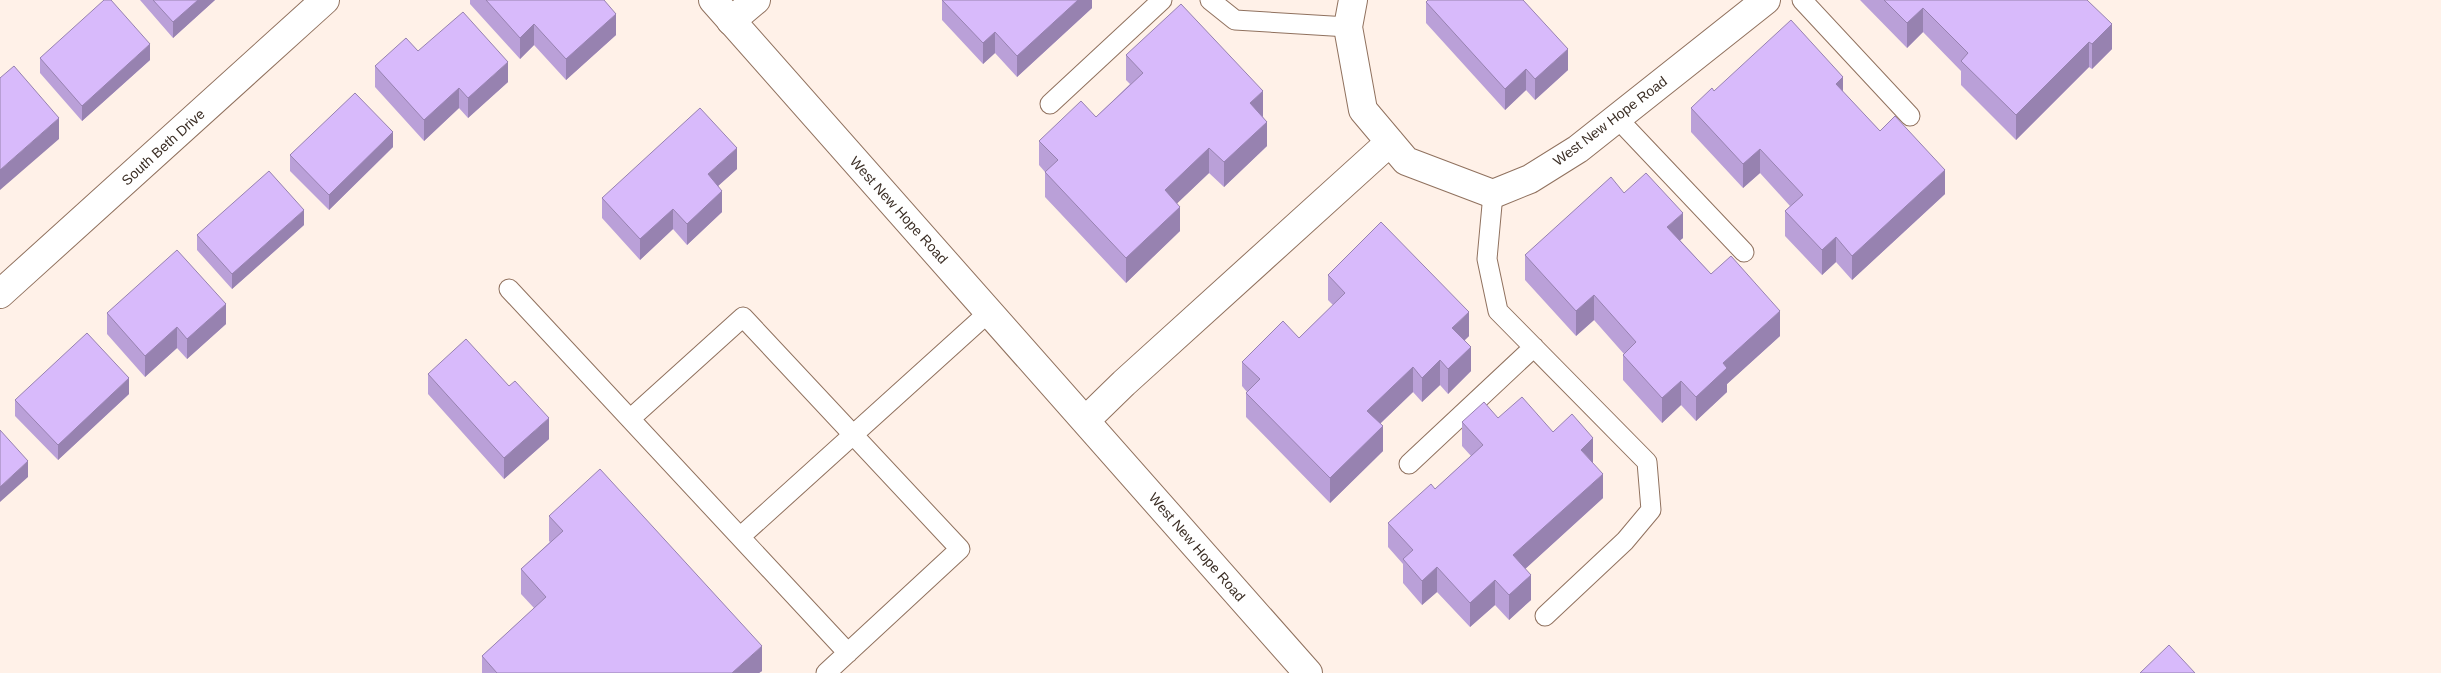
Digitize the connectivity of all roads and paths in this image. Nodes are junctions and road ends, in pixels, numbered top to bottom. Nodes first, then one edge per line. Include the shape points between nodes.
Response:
1 (326, 0) edge
2 (713, 0) edge
3 (756, 0) edge
4 (1162, 0) edge
5 (1210, 0) edge
6 (1353, 0) edge
7 (1766, 0) edge
8 (1802, 0) edge
9 (731, 21) junction
10 (1348, 27) junction
11 (1050, 104) dead end
12 (1910, 116) dead end
13 (1616, 118) junction
14 (1390, 142) junction
15 (1493, 194) junction
16 (1744, 252) dead end
17 (509, 289) dead end
18 (0, 294) edge
19 (989, 312) junction
20 (1534, 347) junction
21 (630, 419) junction
22 (1086, 420) junction
23 (854, 435) junction
24 (1409, 464) dead end
25 (740, 537) junction
26 (1545, 616) dead end
27 (848, 653) junction
28 (826, 673) edge
29 (1308, 673) edge

1 - 18 street, South Beth Drive
2 - 9 street, West New Hope Road
3 - 9 street
4 - 11 lane
5 - 10 lane via 1235,20
6 - 10 street
7 - 13 street, West New Hope Road
8 - 12 lane
9 - 19 street, West New Hope Road
10 - 14 street via 1362,110
13 - 15 street, West New Hope Road via 1578,149 1530,179
13 - 16 lane
14 - 15 street via 1406,161
14 - 22 street
15 - 20 lane via 1487,259 1498,311
17 - 21 lane
19 - 22 street, West New Hope Road
19 - 23 lane
20 - 24 lane
20 - 26 lane via 1647,462 1651,510 1625,541
21 - 23 lane via 743,317
21 - 25 lane
22 - 29 street, West New Hope Road
23 - 25 lane
23 - 27 lane via 960,549
25 - 27 lane
27 - 28 lane

